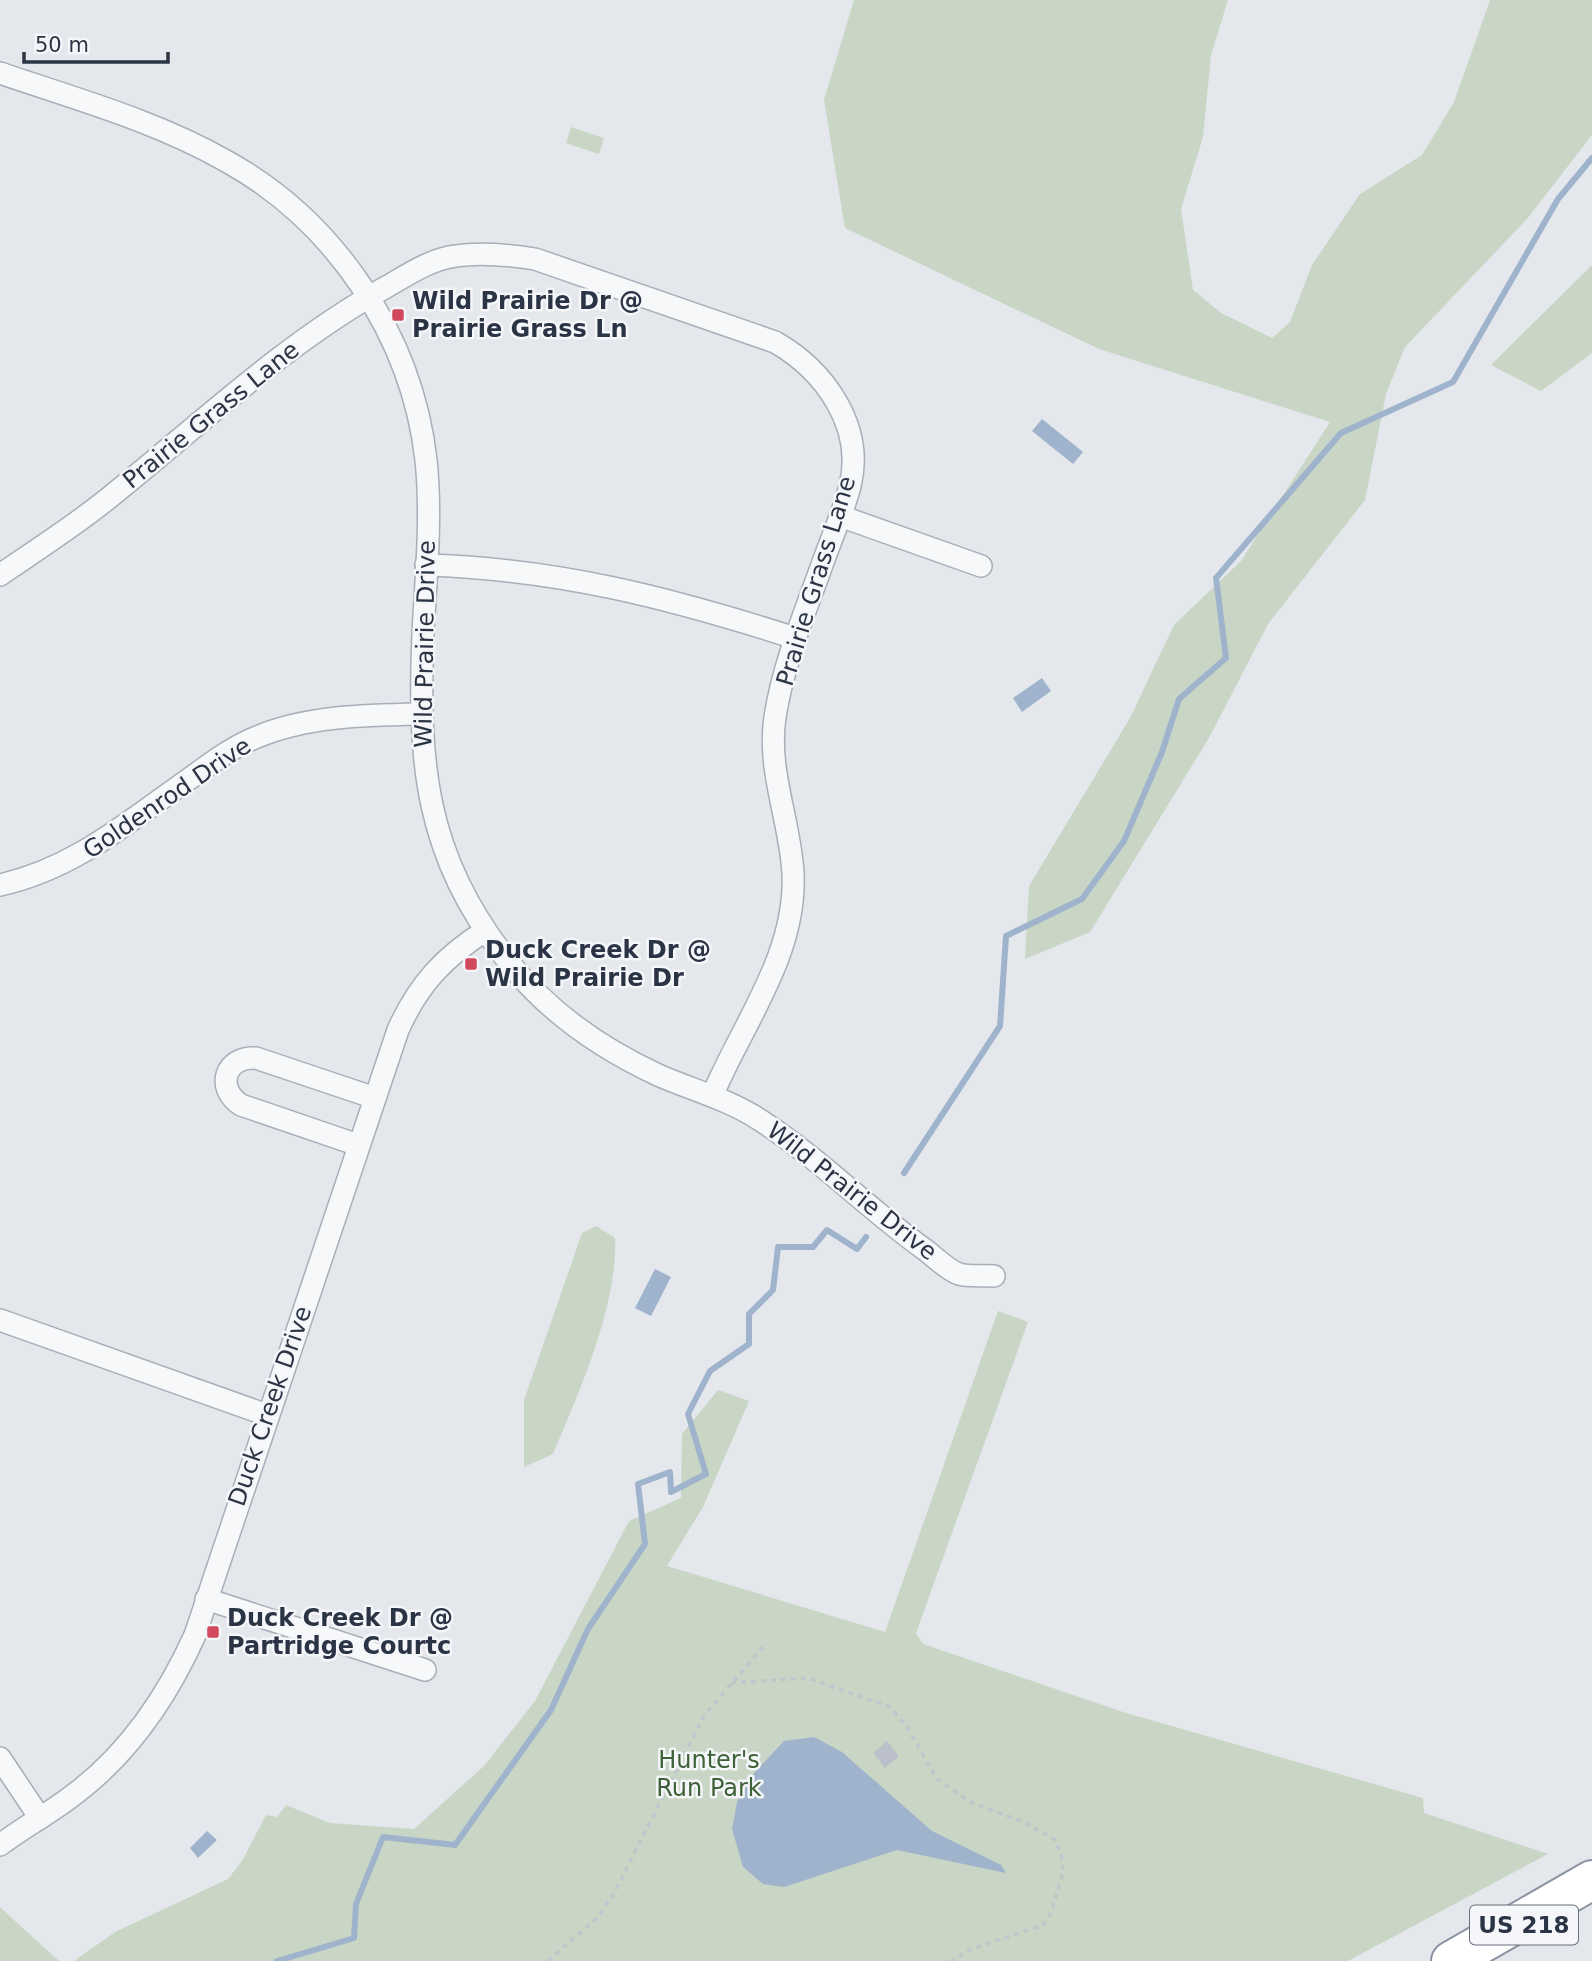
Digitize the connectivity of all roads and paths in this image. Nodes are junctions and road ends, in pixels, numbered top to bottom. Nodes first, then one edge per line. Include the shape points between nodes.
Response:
1 (0, 72) edge
2 (369, 296) junction
3 (840, 516) junction
4 (426, 565) junction
5 (981, 566) dead end
6 (0, 576) edge
7 (795, 638) junction
8 (420, 715) junction
9 (0, 885) edge
10 (485, 931) junction
11 (713, 1094) junction
12 (374, 1098) junction
13 (358, 1145) junction
14 (994, 1276) dead end
15 (0, 1320) edge
16 (267, 1415) junction
17 (206, 1599) junction
18 (763, 1647) dead end
19 (425, 1670) dead end
20 (731, 1683) junction
21 (0, 1758) edge
22 (40, 1818) junction
23 (0, 1845) edge
24 (1592, 1880) edge
25 (1592, 1888) edge
26 (548, 1961) edge
27 (951, 1961) edge
28 (1454, 1961) edge

1 - 2 street, Wild Prairie Drive via 128,117 226,160 293,207
2 - 3 street, Prairie Grass Lane via 427,265 455,256 513,255 775,342 815,370 842,410 852,457 851,484
2 - 4 street, Wild Prairie Drive via 391,337 418,415 426,459
2 - 6 street, Prairie Grass Lane via 251,377 120,489
3 - 5 street
3 - 7 street, Prairie Grass Lane
4 - 7 street via 609,585 672,599
4 - 8 street, Wild Prairie Drive
7 - 11 street, Prairie Grass Lane via 775,718 773,747 790,842 792,904 778,960
8 - 9 street, Goldenrod Drive via 296,724 256,737 220,757 78,857 51,871
8 - 10 street, Wild Prairie Drive via 422,757 442,844
10 - 11 street, Wild Prairie Drive via 541,997 585,1034 653,1072
10 - 12 street, Duck Creek Drive via 450,954 428,976 411,1002
11 - 14 street, Wild Prairie Drive via 797,1145 891,1225 958,1274
12 - 13 street, Duck Creek Drive
12 - 13 street via 256,1058 232,1063 226,1074 230,1098 241,1105
13 - 16 street, Duck Creek Drive
15 - 16 street
16 - 17 street, Duck Creek Drive
17 - 19 street
17 - 22 street, Duck Creek Drive via 180,1669 139,1732 104,1769
18 - 20 path
20 - 26 path via 704,1716 613,1895 598,1917
20 - 27 path via 808,1678 890,1707 908,1727 937,1779 970,1802 1054,1839 1063,1872 1043,1925 971,1949
21 - 22 street
22 - 23 street, Duck Creek Drive
24 - 28 highway
25 - 28 highway, US 218

